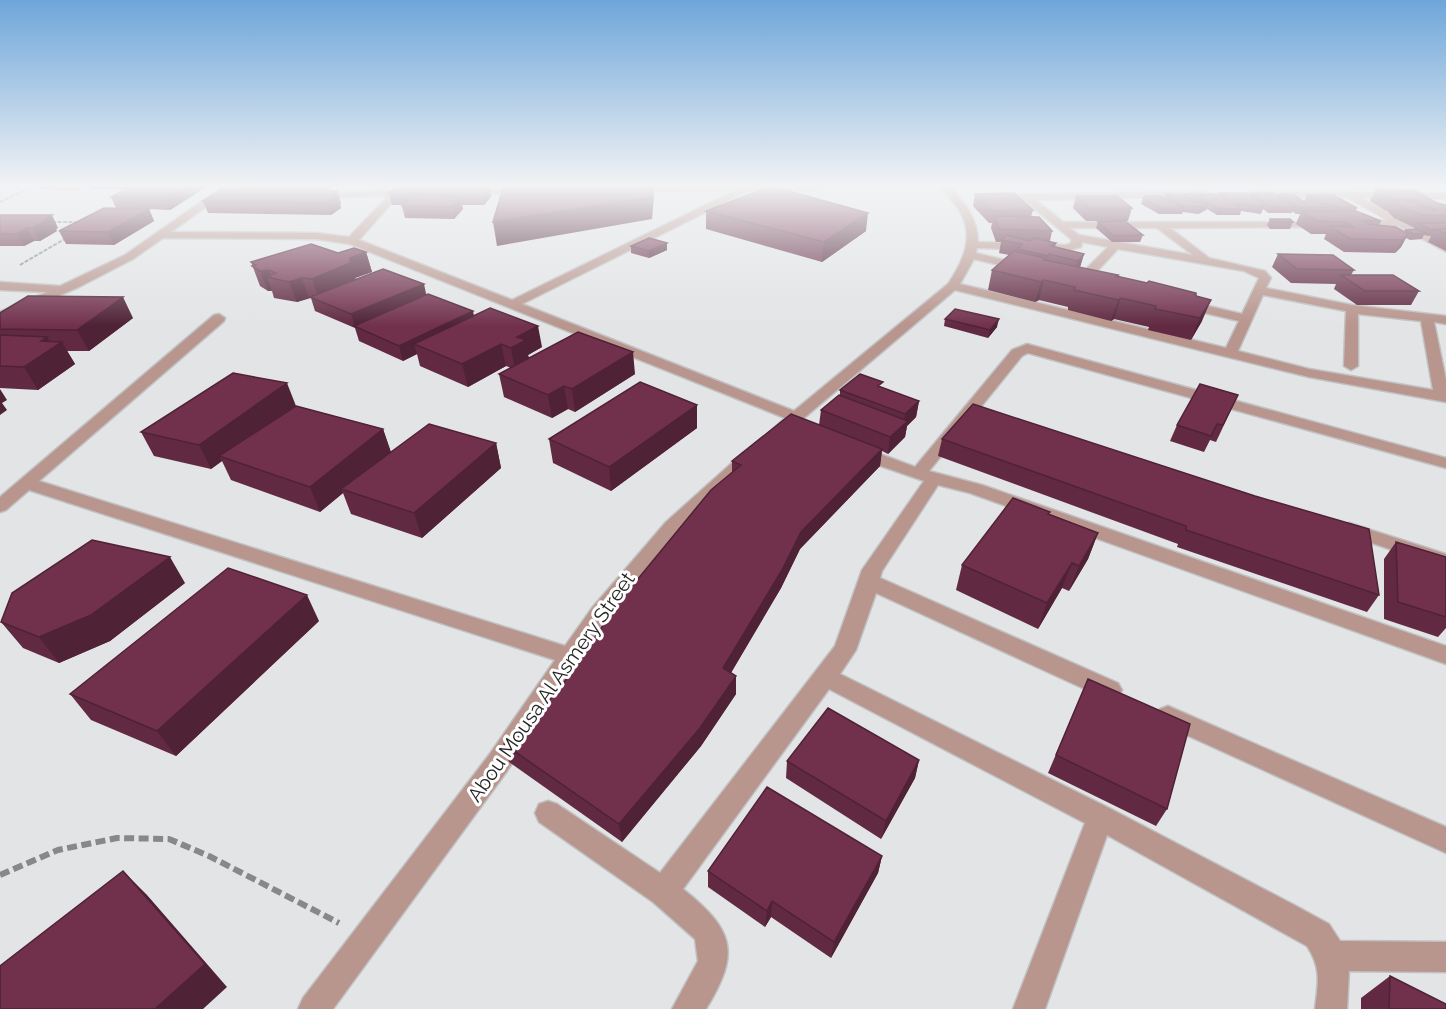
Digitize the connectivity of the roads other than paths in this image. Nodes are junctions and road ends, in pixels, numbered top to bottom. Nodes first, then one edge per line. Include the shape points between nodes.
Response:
1 (165, 232) edge
2 (360, 232) edge
3 (659, 232) edge
4 (973, 232) edge
5 (1069, 232) edge
6 (1169, 232) edge
7 (1416, 232) edge
8 (161, 235) junction
9 (1076, 238) junction
10 (352, 241) junction
11 (1116, 245) junction
12 (1446, 249) edge
13 (972, 250) junction
14 (1208, 261) junction
15 (1037, 270) edge
16 (1081, 281) edge
17 (0, 286) edge
18 (953, 286) junction
19 (62, 289) junction
20 (1259, 290) junction
21 (1169, 301) edge
22 (513, 304) junction
23 (1352, 309) junction
24 (0, 317) edge
25 (219, 318) dead end
26 (1427, 318) junction
27 (1246, 319) junction
28 (1446, 320) edge
29 (1230, 354) junction
30 (1352, 366) dead end
31 (1444, 397) edge
32 (973, 407) junction
33 (996, 414) edge
34 (797, 425) junction
35 (841, 446) edge
36 (1446, 463) edge
37 (926, 477) junction
38 (26, 483) junction
39 (0, 506) edge
40 (1333, 524) edge
41 (1446, 561) edge
42 (868, 581) junction
43 (1446, 655) edge
44 (569, 656) junction
45 (826, 677) junction
46 (1130, 698) edge
47 (1152, 708) edge
48 (548, 813) dead end
49 (1100, 817) junction
50 (1446, 840) edge
51 (663, 892) junction
52 (1332, 956) junction
53 (1446, 957) edge
54 (321, 1006) edge
55 (688, 1009) edge
56 (1029, 1009) edge
57 (1330, 1009) edge

1 - 8 street
2 - 10 street
3 - 22 street
4 - 13 street
5 - 9 street
6 - 14 street
7 - 12 street
8 - 10 street via 316,236
8 - 19 street via 121,261
9 - 11 street
9 - 13 street via 1077,244 1067,248
10 - 22 street
11 - 14 street
11 - 16 street
13 - 15 street
13 - 18 street, Abou Mousa Al Asmery Street via 967,266
14 - 20 street via 1261,273 1265,278
17 - 19 street
18 - 29 street
18 - 34 street, Abou Mousa Al Asmery Street
19 - 24 street
20 - 23 street
20 - 27 street
21 - 27 street
22 - 34 street
23 - 26 street
23 - 30 street
25 - 38 street
26 - 28 street
26 - 31 street
27 - 29 street
29 - 31 street via 1332,378
32 - 33 street
32 - 36 street via 1017,353 1027,348
32 - 37 street
34 - 44 street, Abou Mousa Al Asmery Street via 764,444 707,494 640,562
35 - 37 street
37 - 42 street
37 - 43 street via 976,489
38 - 39 street
38 - 44 street
40 - 41 street
42 - 45 street via 845,650
42 - 46 street
44 - 54 street, Abou Mousa Al Asmery Street via 498,763
45 - 49 street
45 - 51 street
47 - 50 street
48 - 51 street
49 - 52 street via 1318,935
49 - 56 street
51 - 55 street via 698,919 708,930 712,945 708,977
52 - 53 street
52 - 57 street

